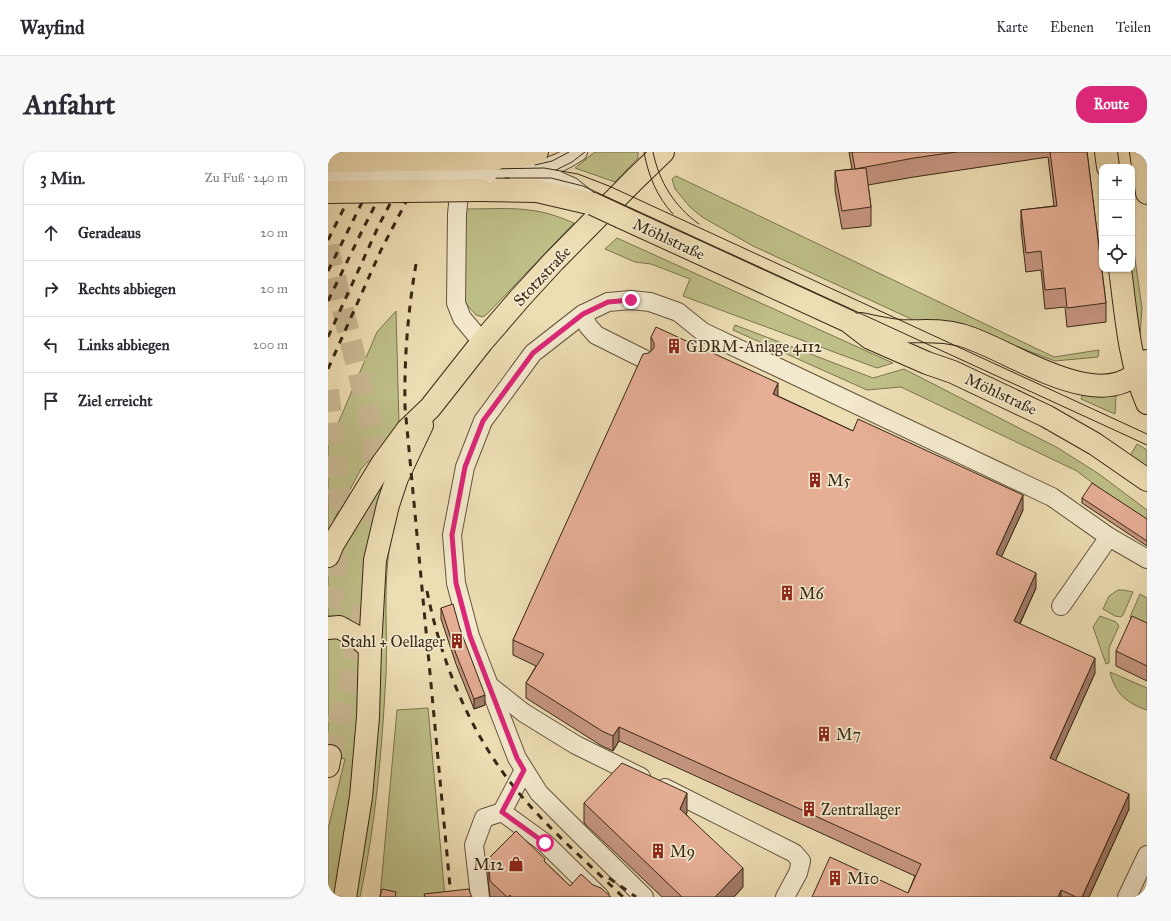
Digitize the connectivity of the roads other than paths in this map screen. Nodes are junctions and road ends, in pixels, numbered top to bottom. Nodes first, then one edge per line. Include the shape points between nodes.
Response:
1 (578, 152) edge
2 (663, 152) edge
3 (1106, 152) edge
4 (1141, 152) edge
5 (328, 161) edge
6 (534, 162) edge
7 (1108, 164) edge
8 (485, 169) edge
9 (328, 176) edge
10 (328, 192) edge
11 (1147, 193) edge
12 (593, 204) junction
13 (1120, 272) edge
14 (583, 314) junction
15 (848, 321) junction
16 (482, 342) junction
17 (644, 359) edge
18 (1142, 367) edge
19 (1147, 403) edge
20 (430, 408) junction
21 (1147, 480) edge
22 (1109, 537) junction
23 (328, 556) edge
24 (1147, 559) edge
25 (1061, 606) dead end
26 (328, 628) edge
27 (370, 648) junction
28 (490, 686) junction
29 (524, 770) junction
30 (502, 812) junction
31 (1147, 855) edge
32 (345, 897) edge
33 (480, 897) edge
34 (600, 897) edge
35 (643, 897) edge
36 (785, 897) edge
37 (1127, 897) edge

1 - 6 lane via 558,164
2 - 16 main road, Stotzstraße via 554,261
3 - 7 main road
4 - 11 main road
5 - 8 main road, bridge
6 - 8 main road via 513,158
6 - 12 lane via 542,174 572,187
8 - 9 lane, bridge
8 - 10 main road, bridge
8 - 12 main road, Möhlstraße via 516,190 537,191
8 - 16 lane via 460,185 457,214 456,303 462,318
12 - 15 main road, Möhlstraße, bridge
13 - 18 main road via 1127,324
14 - 17 lane via 588,326 596,335
14 - 22 lane via 608,302 631,300 650,302 678,312 703,332 1052,497
14 - 28 lane via 533,353 483,421 465,467 452,535 456,583 470,636
15 - 18 main road, Möhlstraße via 901,331 960,334 1072,382 1104,386 1122,383
15 - 21 main road, Möhlstraße via 870,338 953,372 1046,416 1095,444
16 - 20 main road, Stotzstraße
18 - 19 main road
20 - 23 main road via 407,430 382,464
20 - 27 main road via 397,478 388,505 375,560
22 - 24 lane
22 - 25 lane
26 - 27 main road via 339,627 359,638
27 - 32 main road via 368,717 361,797
28 - 29 lane
28 - 36 lane via 524,713 576,745 794,853 801,861 798,873
29 - 30 lane
29 - 35 lane via 539,792
30 - 33 lane via 484,818 474,845
30 - 34 lane via 545,843
31 - 37 lane

